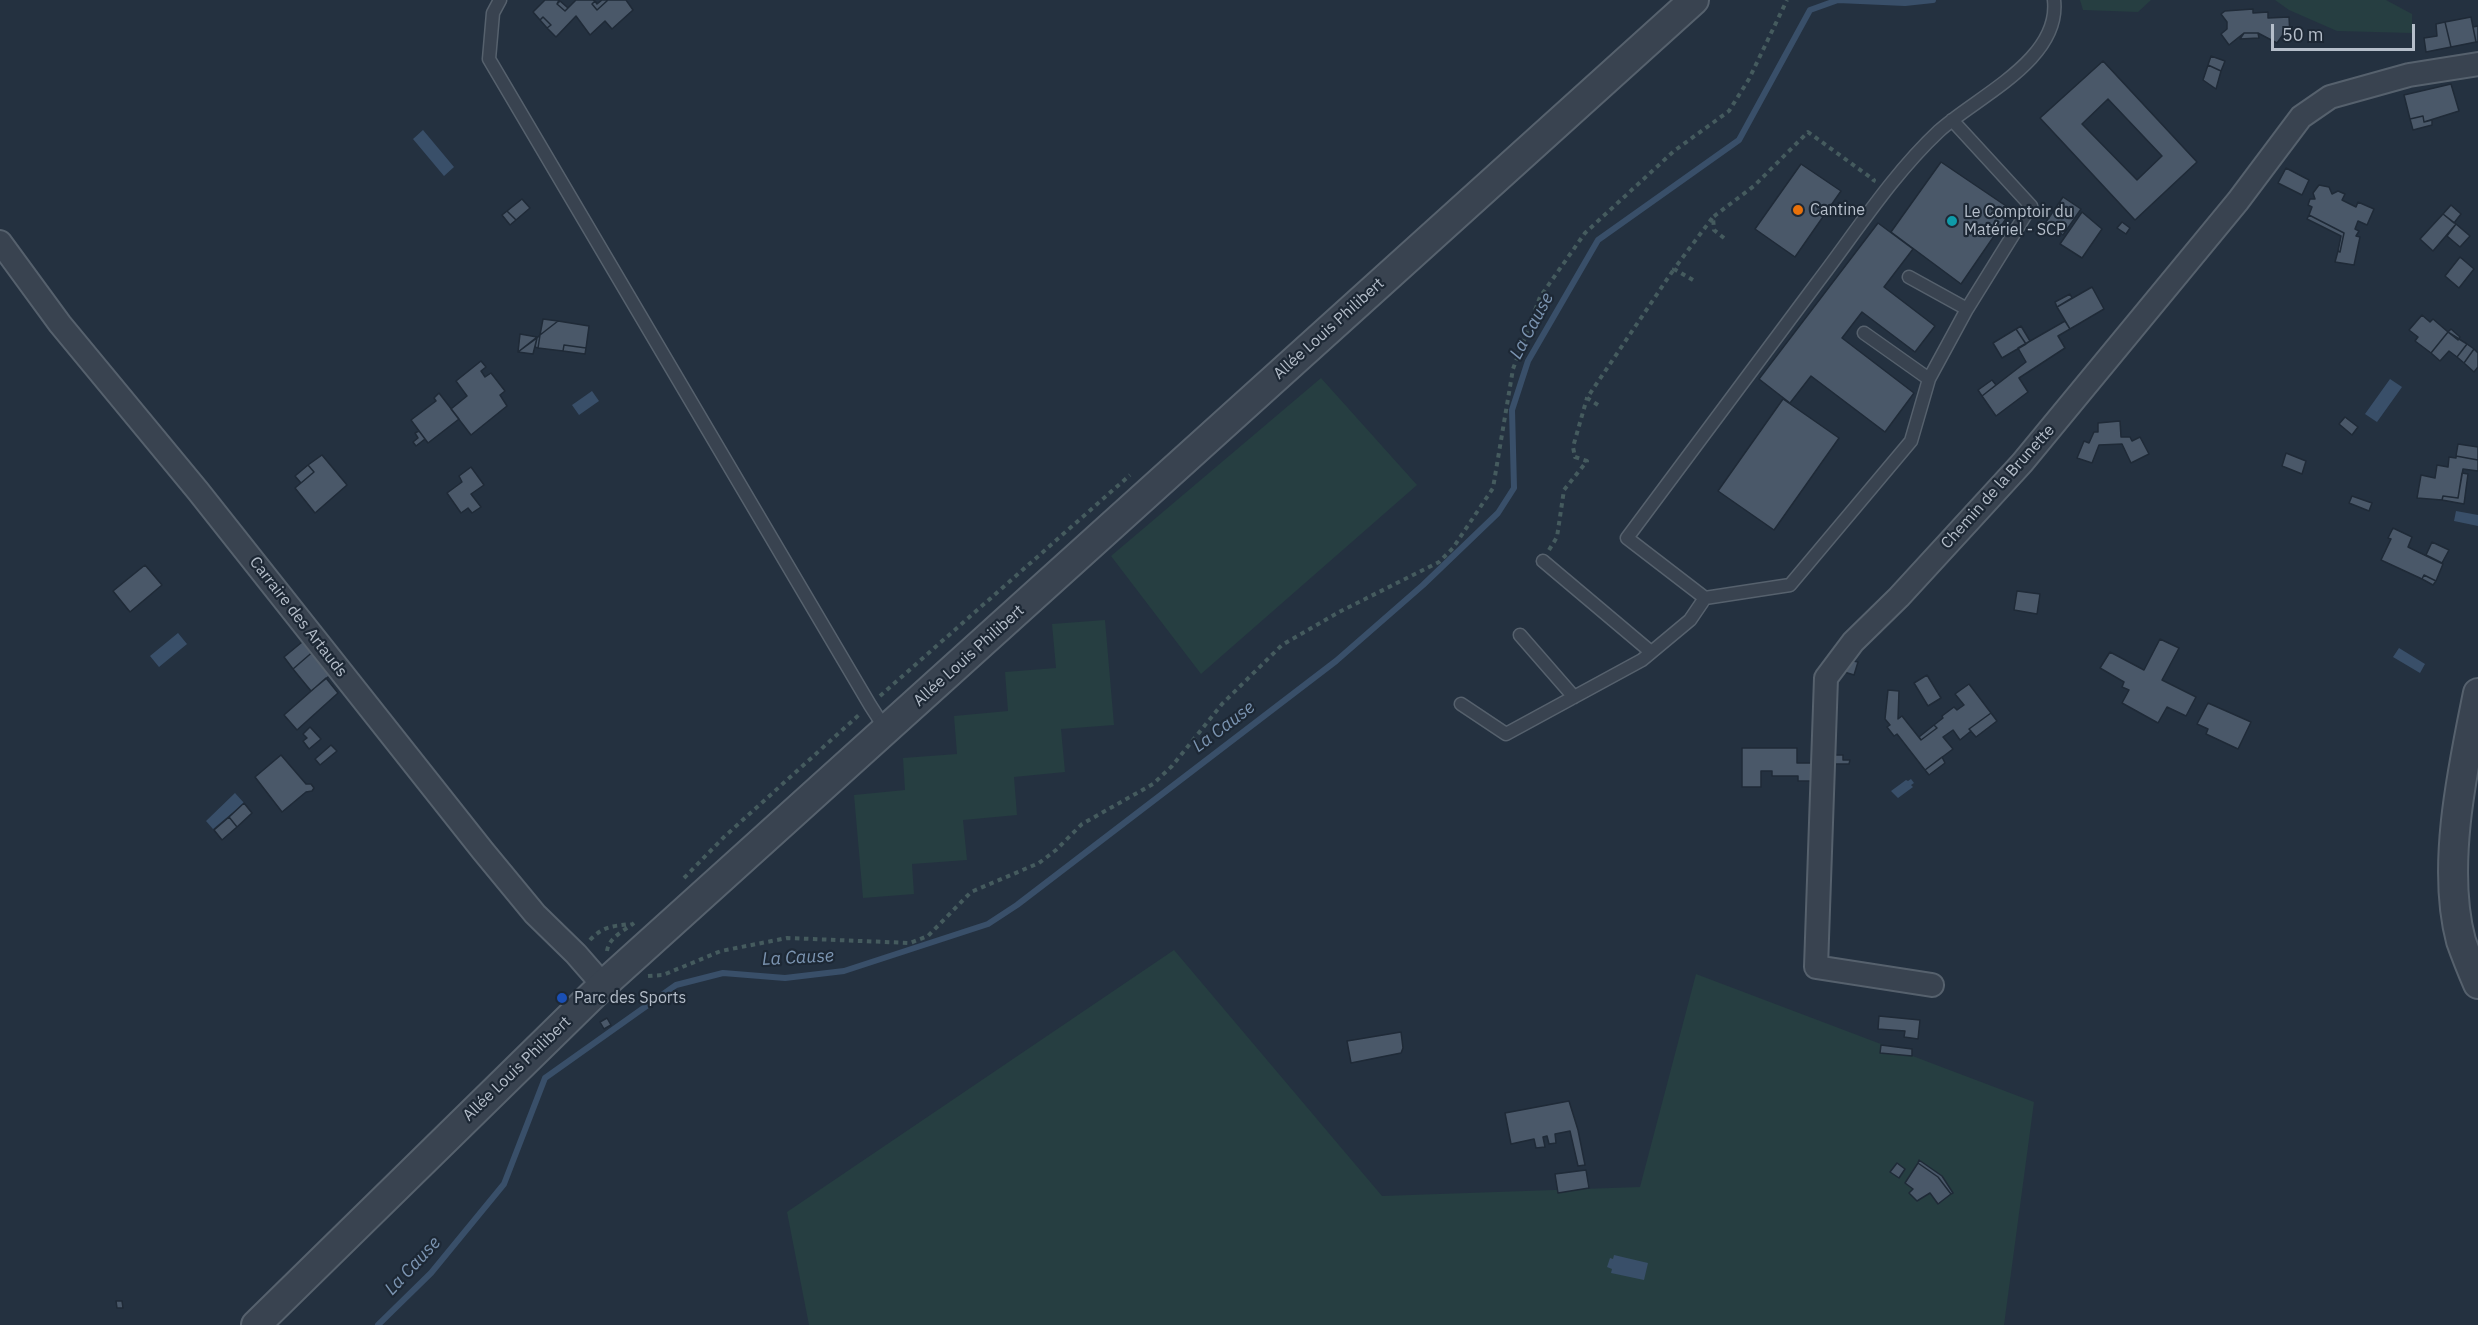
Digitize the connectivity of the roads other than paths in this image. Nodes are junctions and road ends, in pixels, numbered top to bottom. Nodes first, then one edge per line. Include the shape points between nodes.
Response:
1 (500, 0) edge
2 (1694, 0) edge
3 (2054, 0) edge
4 (2478, 64) edge
5 (1952, 120) junction
6 (0, 242) edge
7 (1909, 277) dead end
8 (1967, 309) junction
9 (1864, 333) dead end
10 (1929, 379) junction
11 (1543, 561) road end
12 (1706, 598) junction
13 (1520, 635) dead end
14 (1651, 652) junction
15 (2478, 693) edge
16 (1574, 697) junction
17 (1461, 704) dead end
18 (886, 730) junction
19 (599, 980) junction
20 (2478, 984) edge
21 (1932, 985) dead end
22 (256, 1325) edge

1 - 18 lane via 494,13 489,59
2 - 18 street, Allée Louis Philibert
3 - 5 lane via 2045,39 2033,57
4 - 21 street, Chemin de la Brunette via 2409,75 2330,97 2301,117 2238,201 2022,463 1853,642 1826,678 1816,967
5 - 8 lane via 2031,206
5 - 12 lane via 1883,195 1627,538
6 - 19 street, Carraire des Artauds via 60,324 483,851 535,914
7 - 8 lane
8 - 10 lane
9 - 10 lane
10 - 12 lane via 1911,441 1790,585
11 - 14 lane
12 - 14 lane via 1690,620
13 - 16 lane
14 - 16 lane
15 - 20 street via 2461,793 2453,883 2461,940
16 - 17 lane via 1506,734
18 - 19 street, Allée Louis Philibert
19 - 22 street, Allée Louis Philibert

